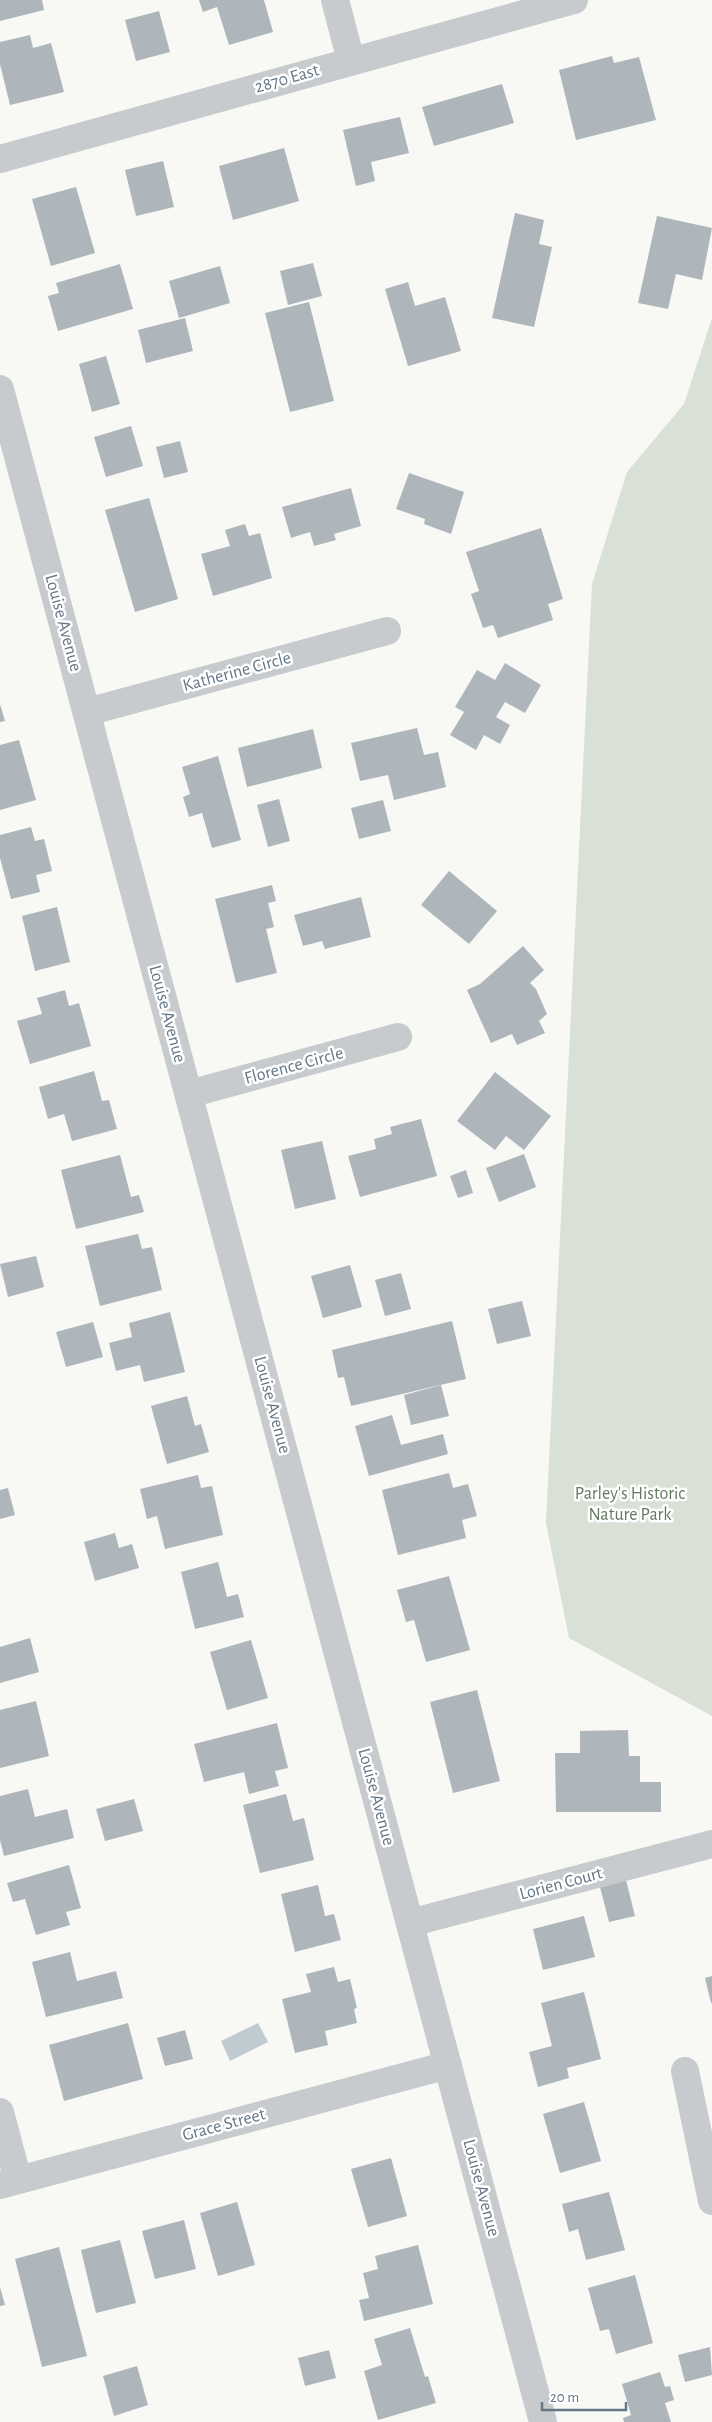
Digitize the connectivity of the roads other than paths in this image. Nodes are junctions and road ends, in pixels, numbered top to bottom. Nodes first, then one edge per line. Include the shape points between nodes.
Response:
1 (334, 0) edge
2 (574, 0) edge
3 (351, 61) junction
4 (0, 159) edge
5 (0, 389) edge
6 (6, 435) edge
7 (387, 631) dead end
8 (87, 712) junction
9 (398, 1037) dead end
10 (189, 1094) junction
11 (712, 1844) edge
12 (410, 1923) junction
13 (448, 2065) junction
14 (685, 2071) dead end
15 (0, 2112) edge
16 (9, 2183) edge
17 (712, 2201) edge
18 (543, 2422) edge

1 - 3 street
2 - 3 street, 2870 East
3 - 4 street, 2870 East
5 - 6 street, Louise Avenue
6 - 8 street, Louise Avenue
7 - 8 street, Katherine Circle
8 - 10 street, Louise Avenue
9 - 10 street, Florence Circle
10 - 12 street, Louise Avenue
11 - 12 street, Lorien Court
12 - 13 street, Louise Avenue
13 - 16 street, Grace Street
13 - 18 street, Louise Avenue
14 - 17 street
15 - 16 street

